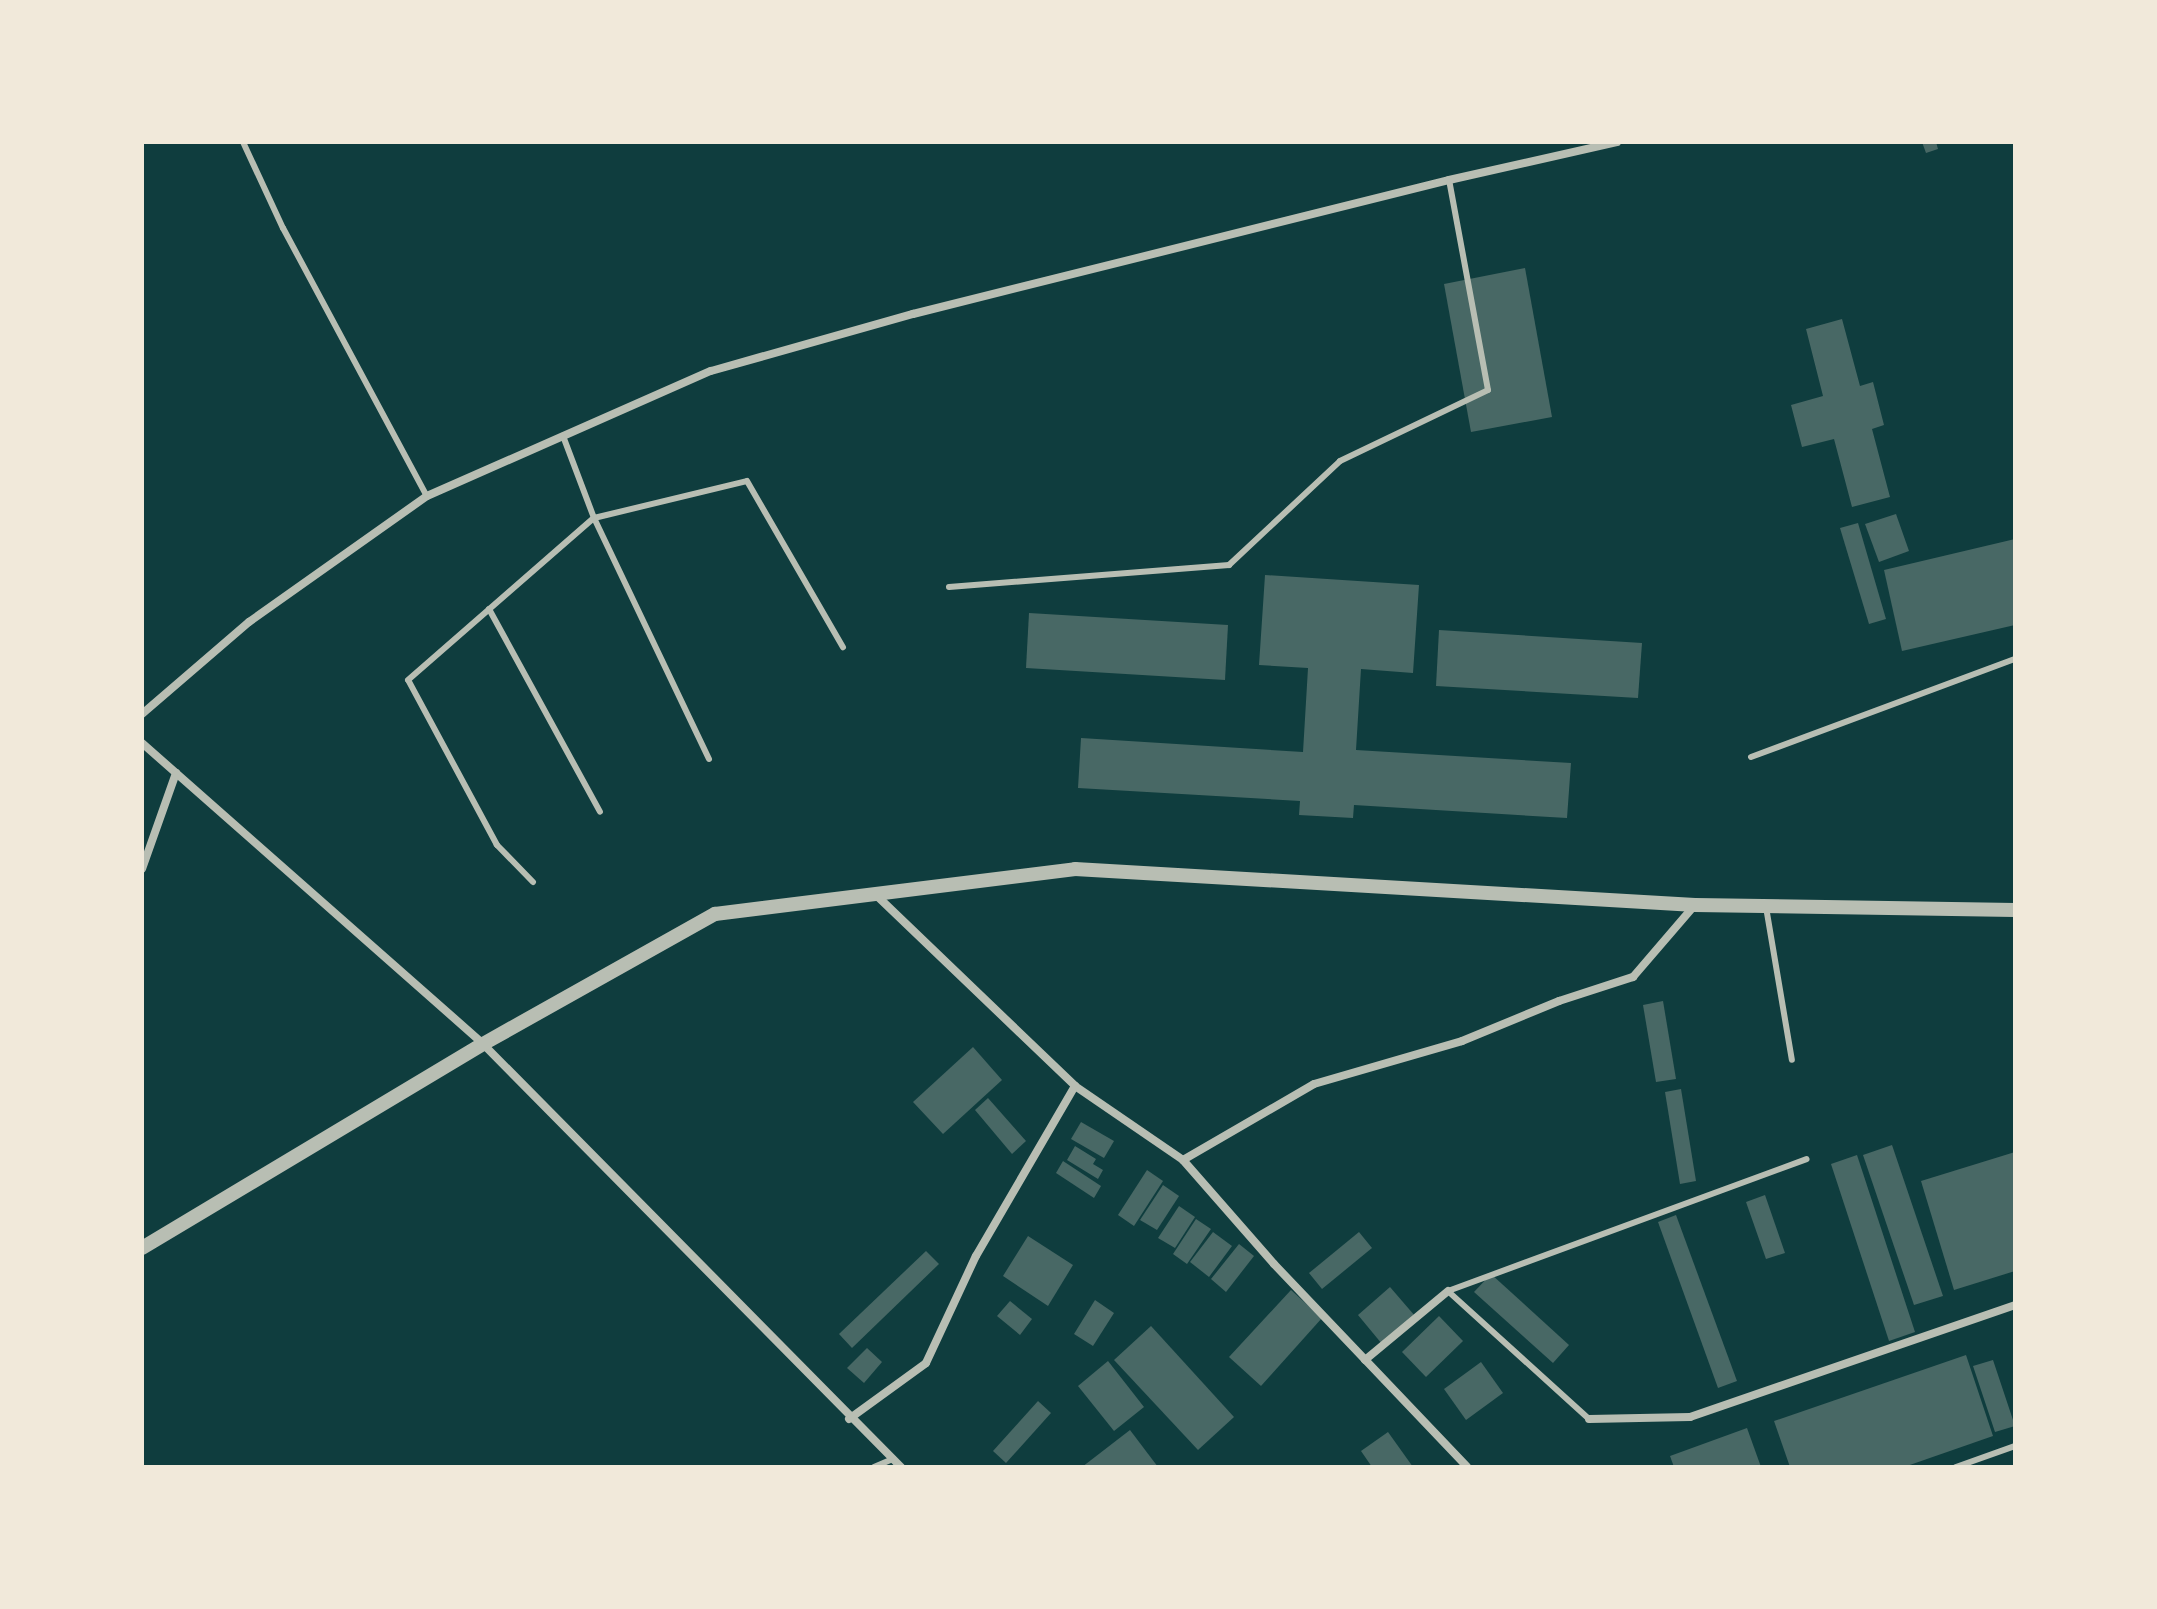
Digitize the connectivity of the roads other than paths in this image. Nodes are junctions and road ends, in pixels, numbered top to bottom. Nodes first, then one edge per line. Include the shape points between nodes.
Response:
1 (243, 142) edge
2 (1617, 142) edge
3 (1449, 180) junction
4 (563, 436) junction
5 (427, 496) junction
6 (594, 518) junction
7 (949, 587) dead end
8 (489, 609) junction
9 (843, 647) dead end
10 (2015, 659) edge
11 (142, 714) edge
12 (142, 743) edge
13 (1751, 757) dead end
14 (709, 759) dead end
15 (176, 773) junction
16 (600, 812) dead end
17 (142, 869) edge
18 (533, 882) dead end
19 (875, 894) junction
20 (1695, 905) junction
21 (1766, 907) junction
22 (2015, 910) edge
23 (483, 1044) junction
24 (1792, 1060) dead end
25 (1075, 1086) junction
26 (1807, 1159) dead end
27 (1183, 1160) junction
28 (142, 1248) edge
29 (1448, 1291) junction
30 (2015, 1305) edge
31 (1365, 1360) junction
32 (849, 1419) junction
33 (1589, 1419) joint
34 (2015, 1446) edge
35 (893, 1459) junction
36 (874, 1467) edge
37 (901, 1467) edge
38 (1467, 1467) edge
39 (1956, 1467) edge

1 - 5 lane via 283,228
2 - 3 street
3 - 4 street via 913,314 711,371
3 - 7 lane via 1488,390 1340,461 1229,565
4 - 5 street
4 - 6 lane
5 - 11 street via 249,622
6 - 8 lane
6 - 9 lane via 747,481
6 - 14 lane
8 - 16 lane
8 - 18 lane via 408,680 497,845
10 - 13 lane
12 - 15 street
15 - 17 street
15 - 23 street
19 - 20 street via 1075,869
19 - 23 street via 715,914
19 - 25 street
20 - 21 street
20 - 27 street via 1633,977 1462,1041 1314,1084
21 - 22 street
21 - 24 lane
23 - 28 street
23 - 32 street
25 - 27 street
25 - 32 street via 976,1256 926,1363
26 - 29 lane
27 - 31 street
29 - 31 street
29 - 33 lane
30 - 33 street via 1690,1417
31 - 38 street
32 - 35 street
34 - 39 lane
35 - 36 lane
35 - 37 street

